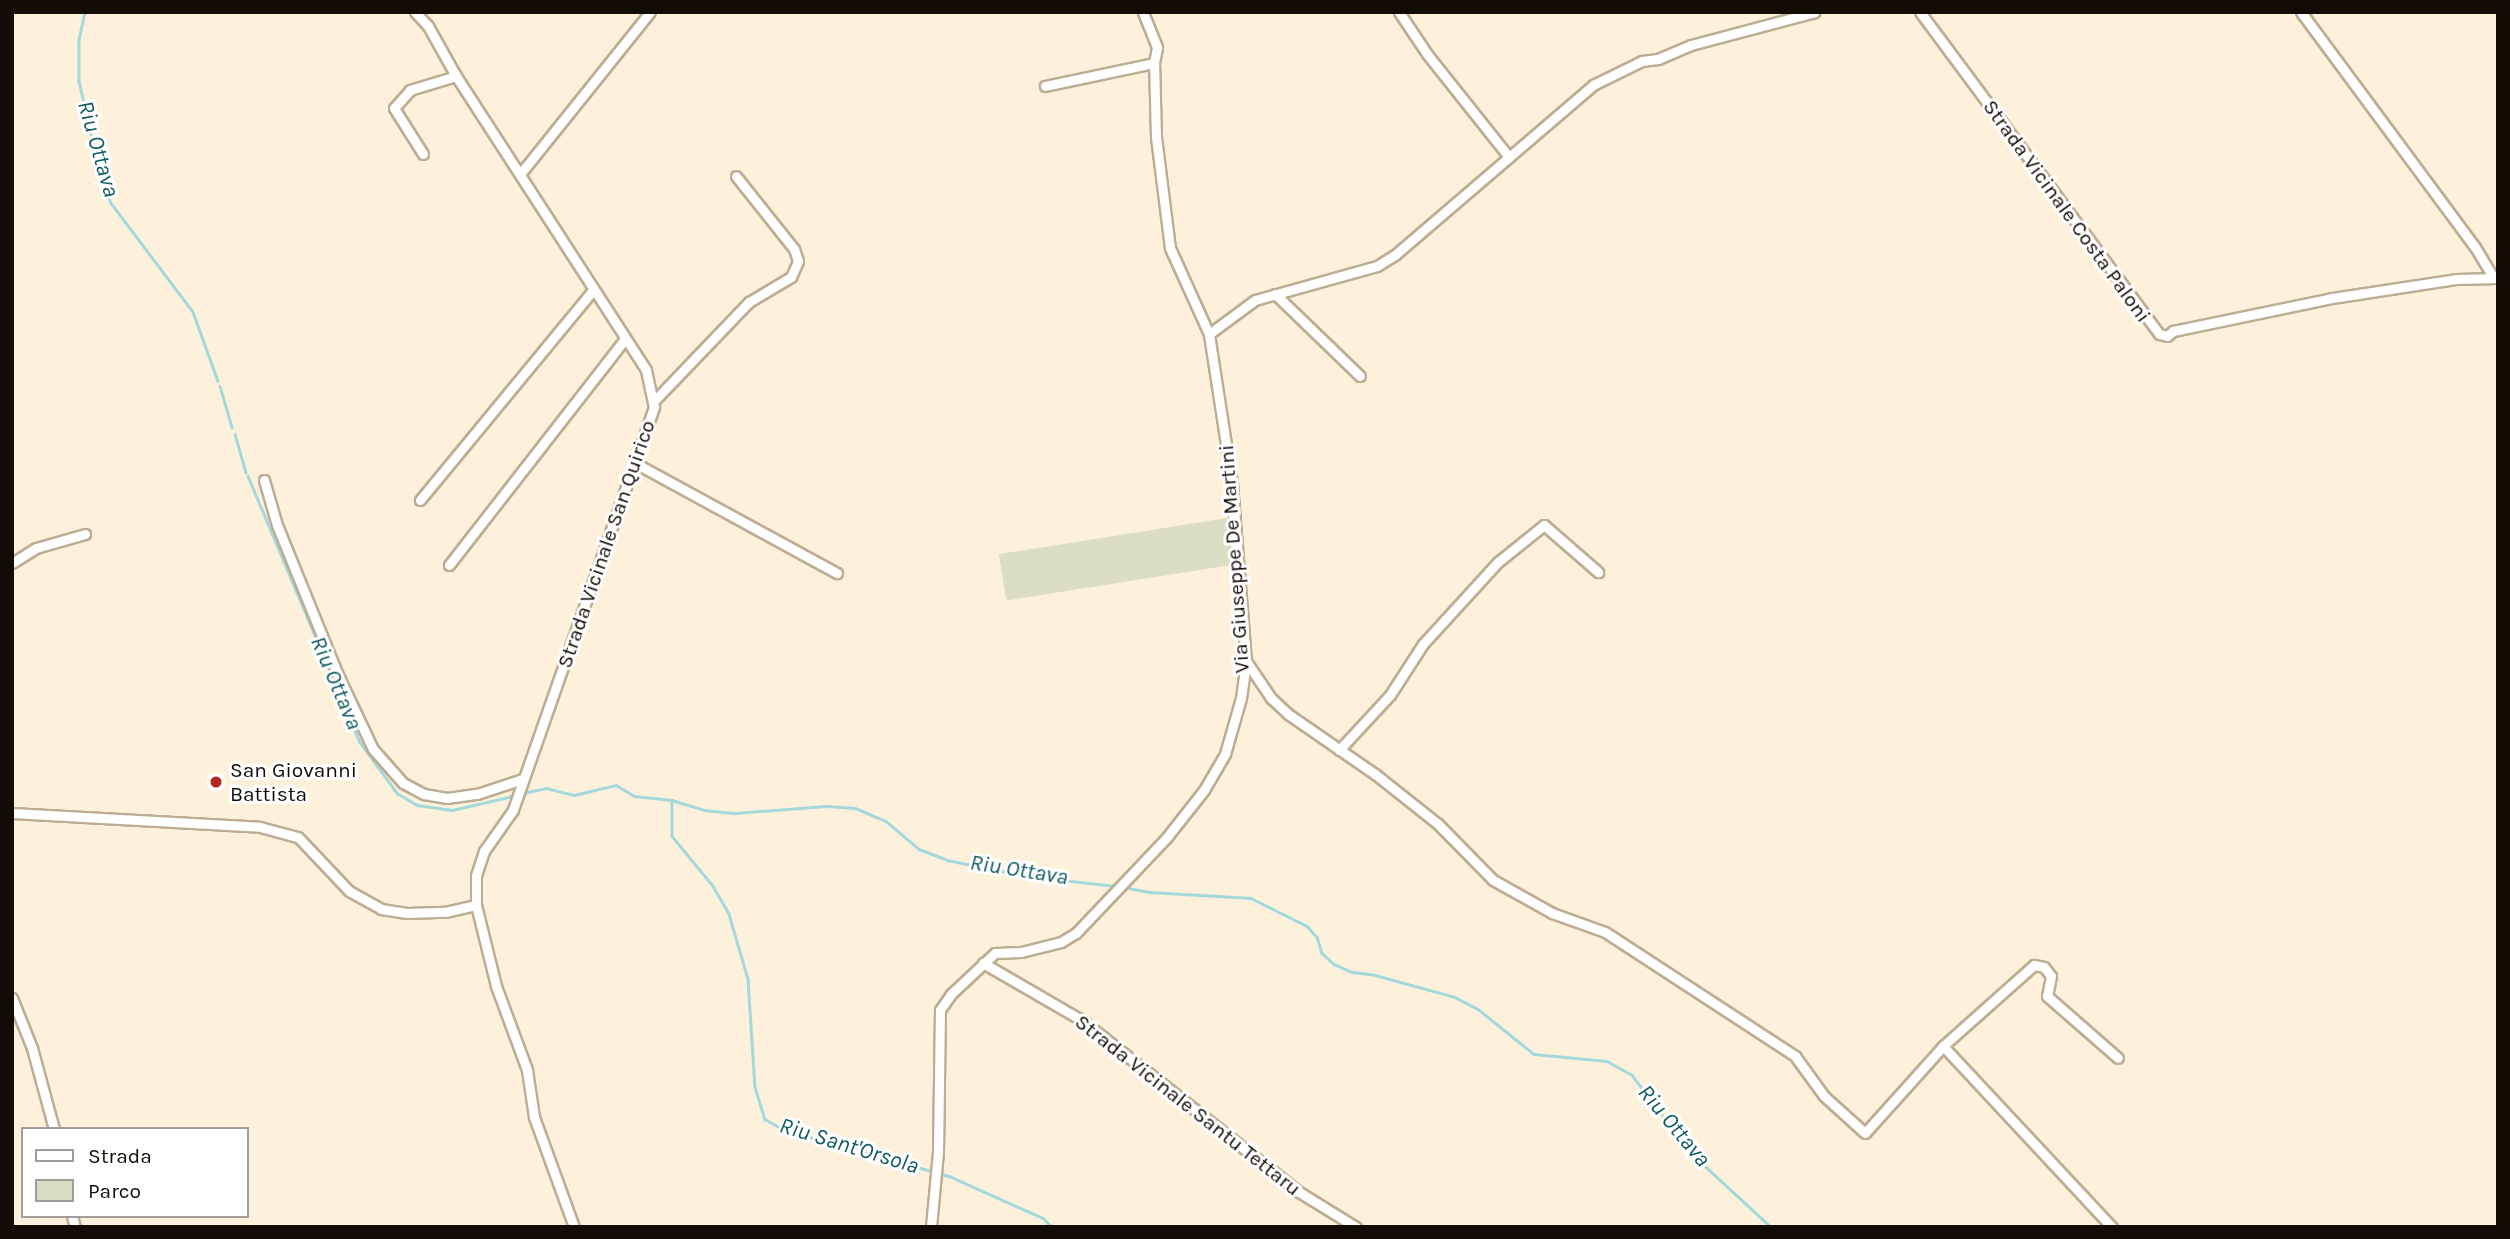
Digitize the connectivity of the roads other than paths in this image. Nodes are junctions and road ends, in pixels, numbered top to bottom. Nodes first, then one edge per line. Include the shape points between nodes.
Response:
1 (415, 12) edge
2 (650, 12) edge
3 (1143, 12) edge
4 (1399, 12) edge
5 (1815, 12) edge
6 (1920, 12) edge
7 (2301, 12) edge
8 (1154, 62) junction
9 (456, 76) junction
10 (1045, 86) dead end
11 (423, 154) dead end
12 (1509, 157) junction
13 (521, 173) junction
14 (736, 176) dead end
15 (2495, 278) edge
16 (593, 290) junction
17 (1275, 294) junction
18 (1209, 334) junction
19 (624, 340) junction
20 (1360, 376) dead end
21 (653, 402) junction
22 (635, 463) junction
23 (264, 480) dead end
24 (420, 500) dead end
25 (85, 534) dead end
26 (12, 563) edge
27 (449, 565) dead end
28 (1598, 572) dead end
29 (837, 573) dead end
30 (1246, 661) junction
31 (1339, 750) junction
32 (521, 784) junction
33 (12, 813) edge
34 (476, 905) junction
35 (984, 963) junction
36 (12, 998) edge
37 (1943, 1046) junction
38 (2118, 1058) dead end
39 (53, 1127) edge
40 (573, 1227) edge
41 (931, 1227) edge
42 (1356, 1227) edge
43 (2112, 1227) edge

1 - 9 street, Strada Vicinale San Quirico
2 - 13 street
3 - 8 street, Via Giuseppe De Martini via 1157,47
4 - 12 street
5 - 12 street via 1691,45 1621,71 1593,85
6 - 15 street, Strada Vicinale Costa Paloni via 2159,334 2167,336 2173,331 2332,298 2456,279
7 - 15 street
8 - 10 street
8 - 18 street, Via Giuseppe De Martini via 1156,137 1170,248
9 - 11 street via 410,90 394,108
9 - 13 street, Strada Vicinale San Quirico
12 - 17 street via 1377,266
13 - 16 street, Strada Vicinale San Quirico
14 - 21 street via 794,249 798,261 791,277 749,302
16 - 19 street, Strada Vicinale San Quirico
16 - 24 street
17 - 18 street via 1240,309
17 - 20 street
18 - 30 street, Via Giuseppe De Martini via 1232,484
19 - 21 street, Strada Vicinale San Quirico via 646,370
19 - 27 street
21 - 22 street, Strada Vicinale San Quirico
22 - 29 street
22 - 32 street, Strada Vicinale San Quirico
23 - 32 street via 277,525 373,749 403,783 424,793 447,798
25 - 26 street via 36,548
28 - 31 street via 1544,525 1498,562 1423,644 1390,695
30 - 31 street via 1271,698
30 - 35 street, Via Giuseppe De Martini via 1225,754 1167,837 1076,933 1061,942 1021,952 995,953
31 - 37 street via 1438,824 1493,880 1552,913 1605,932 1796,1056 1824,1096 1865,1133
32 - 34 street, Strada Vicinale San Quirico via 513,810 484,851 476,876
33 - 34 street via 260,827 298,837 349,891 381,909 445,912
34 - 40 street, Strada Vicinale San Quirico via 496,986 527,1070 534,1117
35 - 41 street, Via Giuseppe De Martini via 940,1010 938,1152
35 - 42 street, Strada Vicinale Santu Tettaru via 1083,1021 1299,1192
36 - 39 street via 32,1048
37 - 38 street via 2034,965 2044,967 2052,976 2047,996
37 - 43 street

